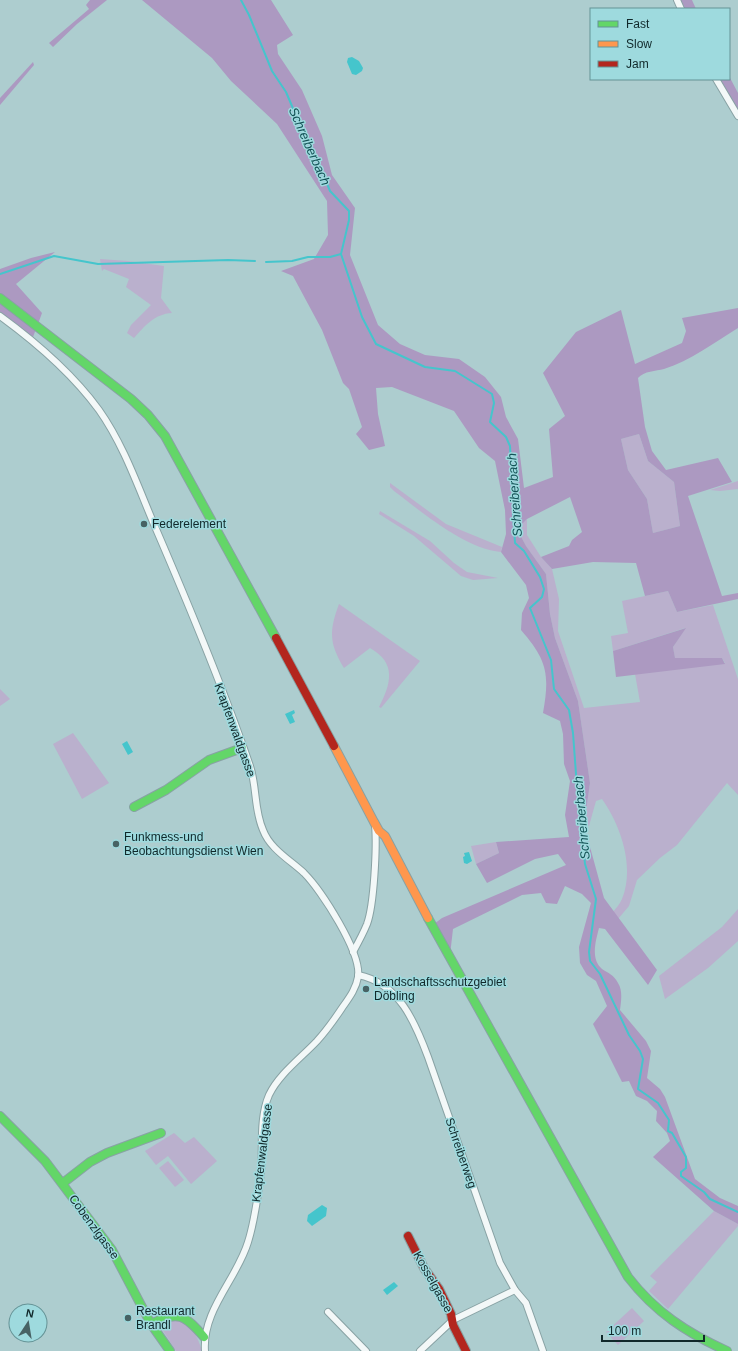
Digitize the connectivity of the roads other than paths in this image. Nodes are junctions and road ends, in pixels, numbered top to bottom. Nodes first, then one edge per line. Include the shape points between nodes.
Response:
1 (717, 80) edge
2 (738, 116) edge
3 (0, 298) edge
4 (0, 316) edge
5 (242, 748) junction
6 (134, 807) dead end
7 (374, 822) junction
8 (353, 952) junction
9 (358, 975) junction
10 (0, 1116) edge
11 (161, 1133) dead end
12 (63, 1183) junction
13 (408, 1236) dead end
14 (515, 1290) junction
15 (328, 1312) dead end
16 (453, 1320) junction
17 (151, 1324) junction
18 (204, 1337) junction
19 (170, 1351) edge
20 (205, 1351) edge
21 (366, 1351) edge
22 (420, 1351) edge
23 (466, 1351) edge
24 (543, 1351) edge
25 (727, 1351) edge

1 - 2 street
3 - 7 street via 131,399 165,436 294,669
4 - 5 street, Krapfenwaldgasse via 31,339 67,372 95,405 113,432 176,574
5 - 6 street via 210,760 166,790
5 - 8 street, Krapfenwaldgasse via 252,774 255,801 264,832 272,845 305,874 321,893
7 - 8 street via 375,851 368,917
7 - 25 street via 385,836 451,961 628,1277 644,1298 667,1319 690,1334
8 - 9 street, Krapfenwaldgasse
9 - 14 street, Schreiberweg via 373,978 394,993 417,1030 495,1250
9 - 18 street, Krapfenwaldgasse via 352,994 328,1028 280,1079 269,1095 264,1113 261,1172 252,1230 238,1268 212,1312
10 - 12 street, Cobenzlgasse
11 - 12 street via 107,1153 90,1162
12 - 17 street, Cobenzlgasse via 121,1263
13 - 16 street, Kosselgasse via 424,1268 439,1289
14 - 16 street
14 - 24 street, Schreiberweg via 528,1307
15 - 21 street
16 - 22 street
16 - 23 street, Kosselgasse
17 - 18 street via 166,1315 175,1314 184,1317
17 - 19 street, Cobenzlgasse
18 - 20 street, Krapfenwaldgasse

